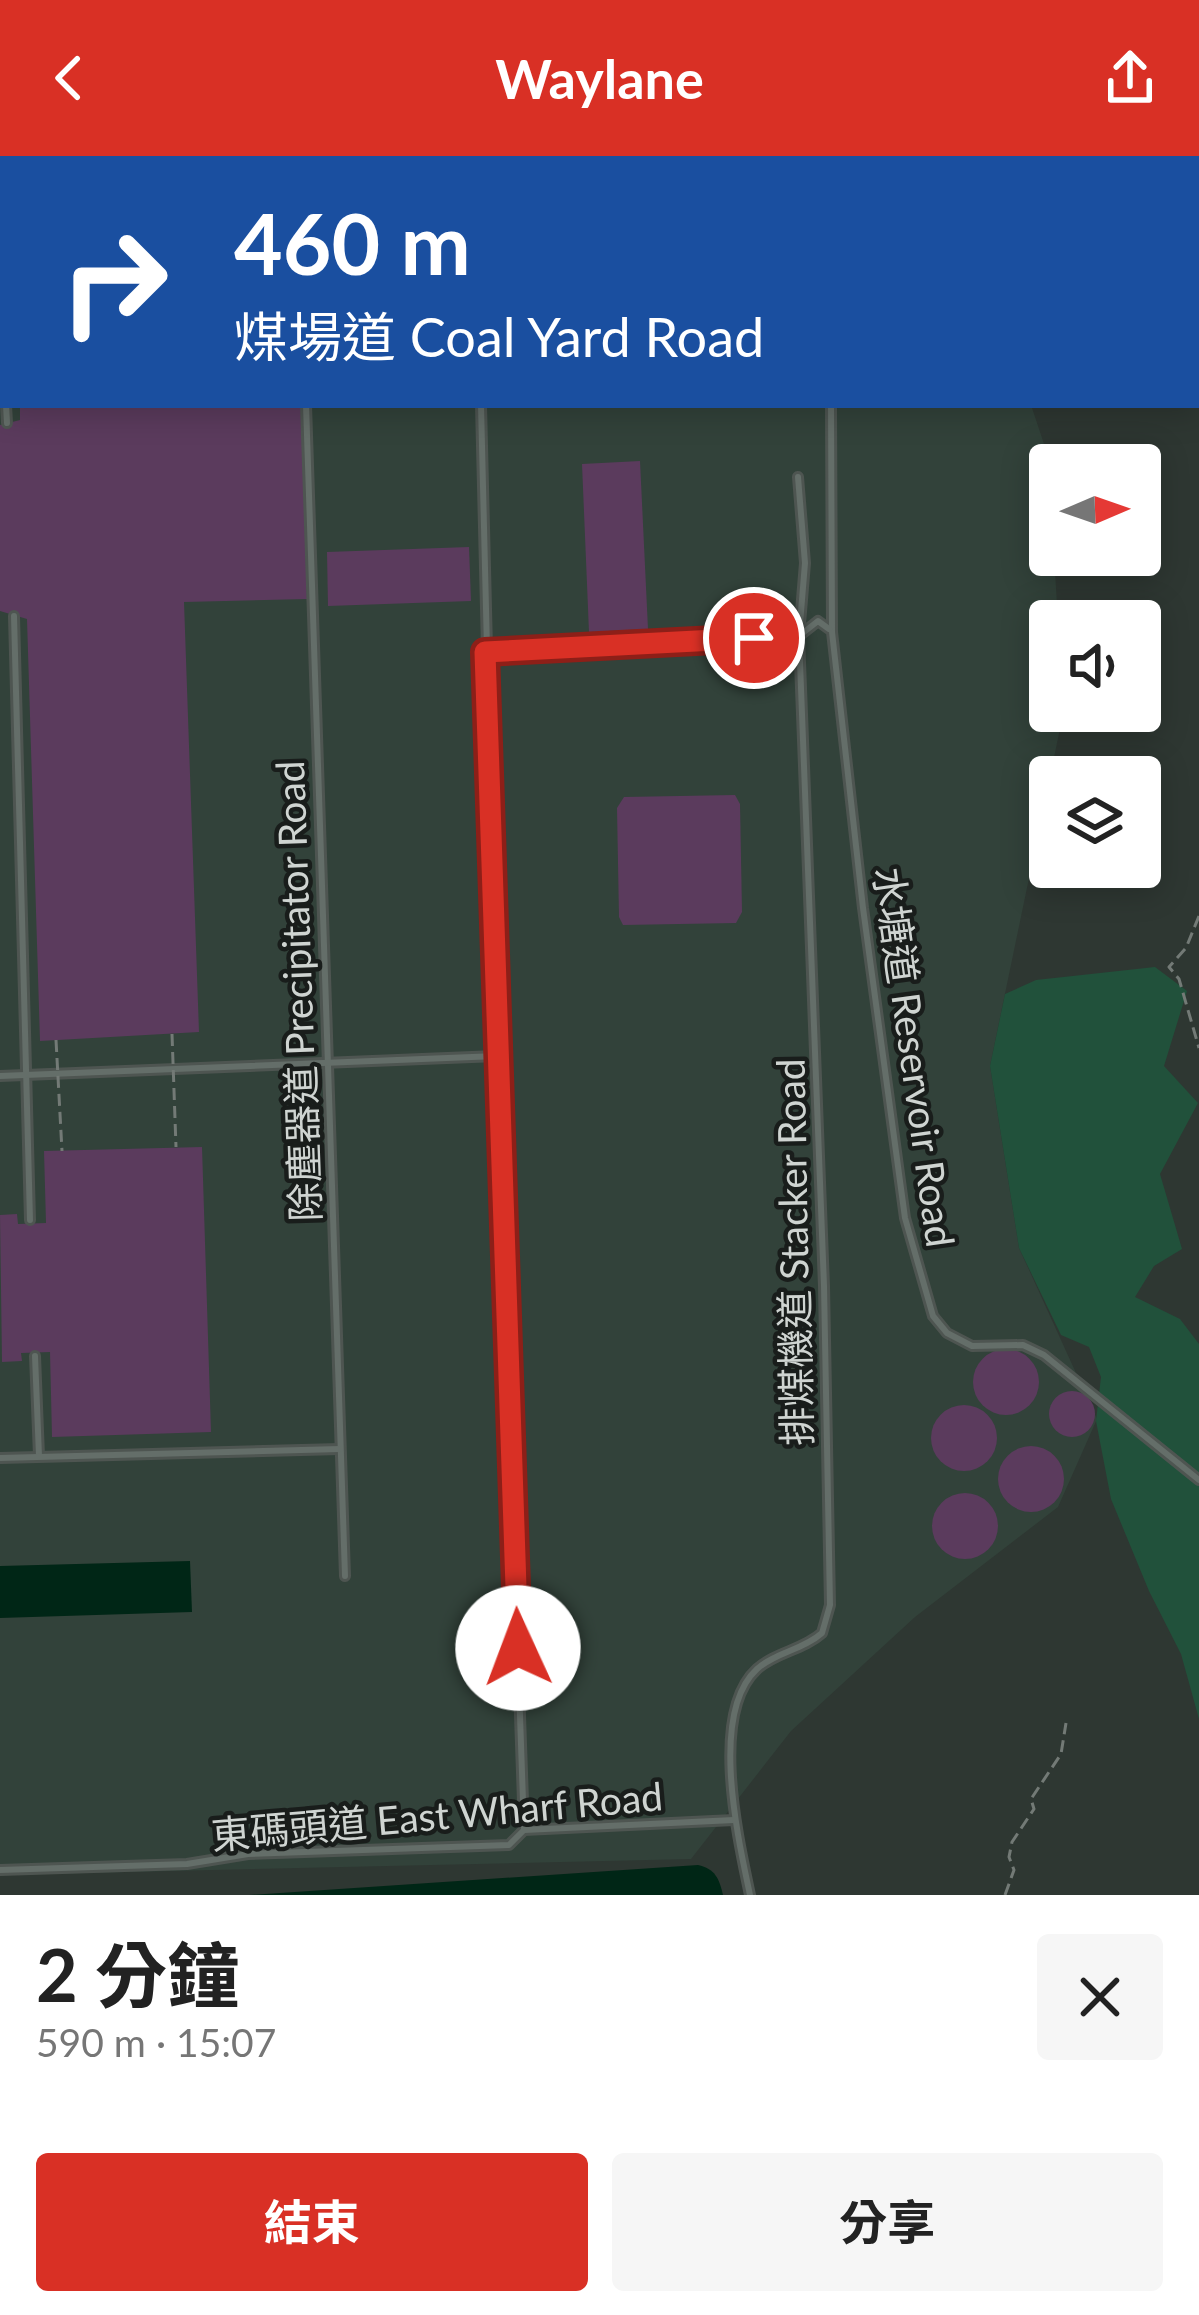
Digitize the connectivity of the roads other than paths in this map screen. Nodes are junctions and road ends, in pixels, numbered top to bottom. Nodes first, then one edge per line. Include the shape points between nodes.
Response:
1 (6, 408) edge
2 (306, 408) edge
3 (481, 408) edge
4 (831, 408) edge
5 (7, 423) dead end
6 (798, 477) dead end
7 (14, 616) dead end
8 (832, 632) junction
9 (799, 636) junction
10 (485, 652) junction
11 (497, 1056) junction
12 (327, 1062) junction
13 (24, 1075) junction
14 (0, 1076) edge
15 (30, 1220) dead end
16 (35, 1356) dead end
17 (340, 1449) junction
18 (39, 1456) junction
19 (0, 1458) edge
20 (1199, 1480) edge
21 (345, 1576) dead end
22 (734, 1820) junction
23 (524, 1830) junction
24 (0, 1870) edge
25 (750, 1895) edge

1 - 5 lane
2 - 12 lane, 除塵器道 Precipitator Road
3 - 10 lane
4 - 8 lane, 水塘道 Reservoir Road
6 - 9 lane via 805,563
7 - 13 lane
8 - 9 lane via 818,621
8 - 20 lane, 水塘道 Reservoir Road via 905,1218 933,1316 961,1343 1023,1345 1044,1354
9 - 10 lane
9 - 22 lane, 排煤機道 Stacker Road via 830,1605 822,1634 758,1667 741,1686 732,1720
10 - 11 lane
11 - 12 lane
11 - 23 lane
12 - 13 lane
12 - 17 lane, 除塵器道 Precipitator Road
13 - 14 lane
13 - 15 lane
16 - 18 lane
17 - 18 lane
17 - 21 lane, 除塵器道 Precipitator Road
18 - 19 lane
22 - 23 lane, 東碼頭道 East Wharf Road
22 - 25 lane
23 - 24 lane, 東碼頭道 East Wharf Road via 509,1845

